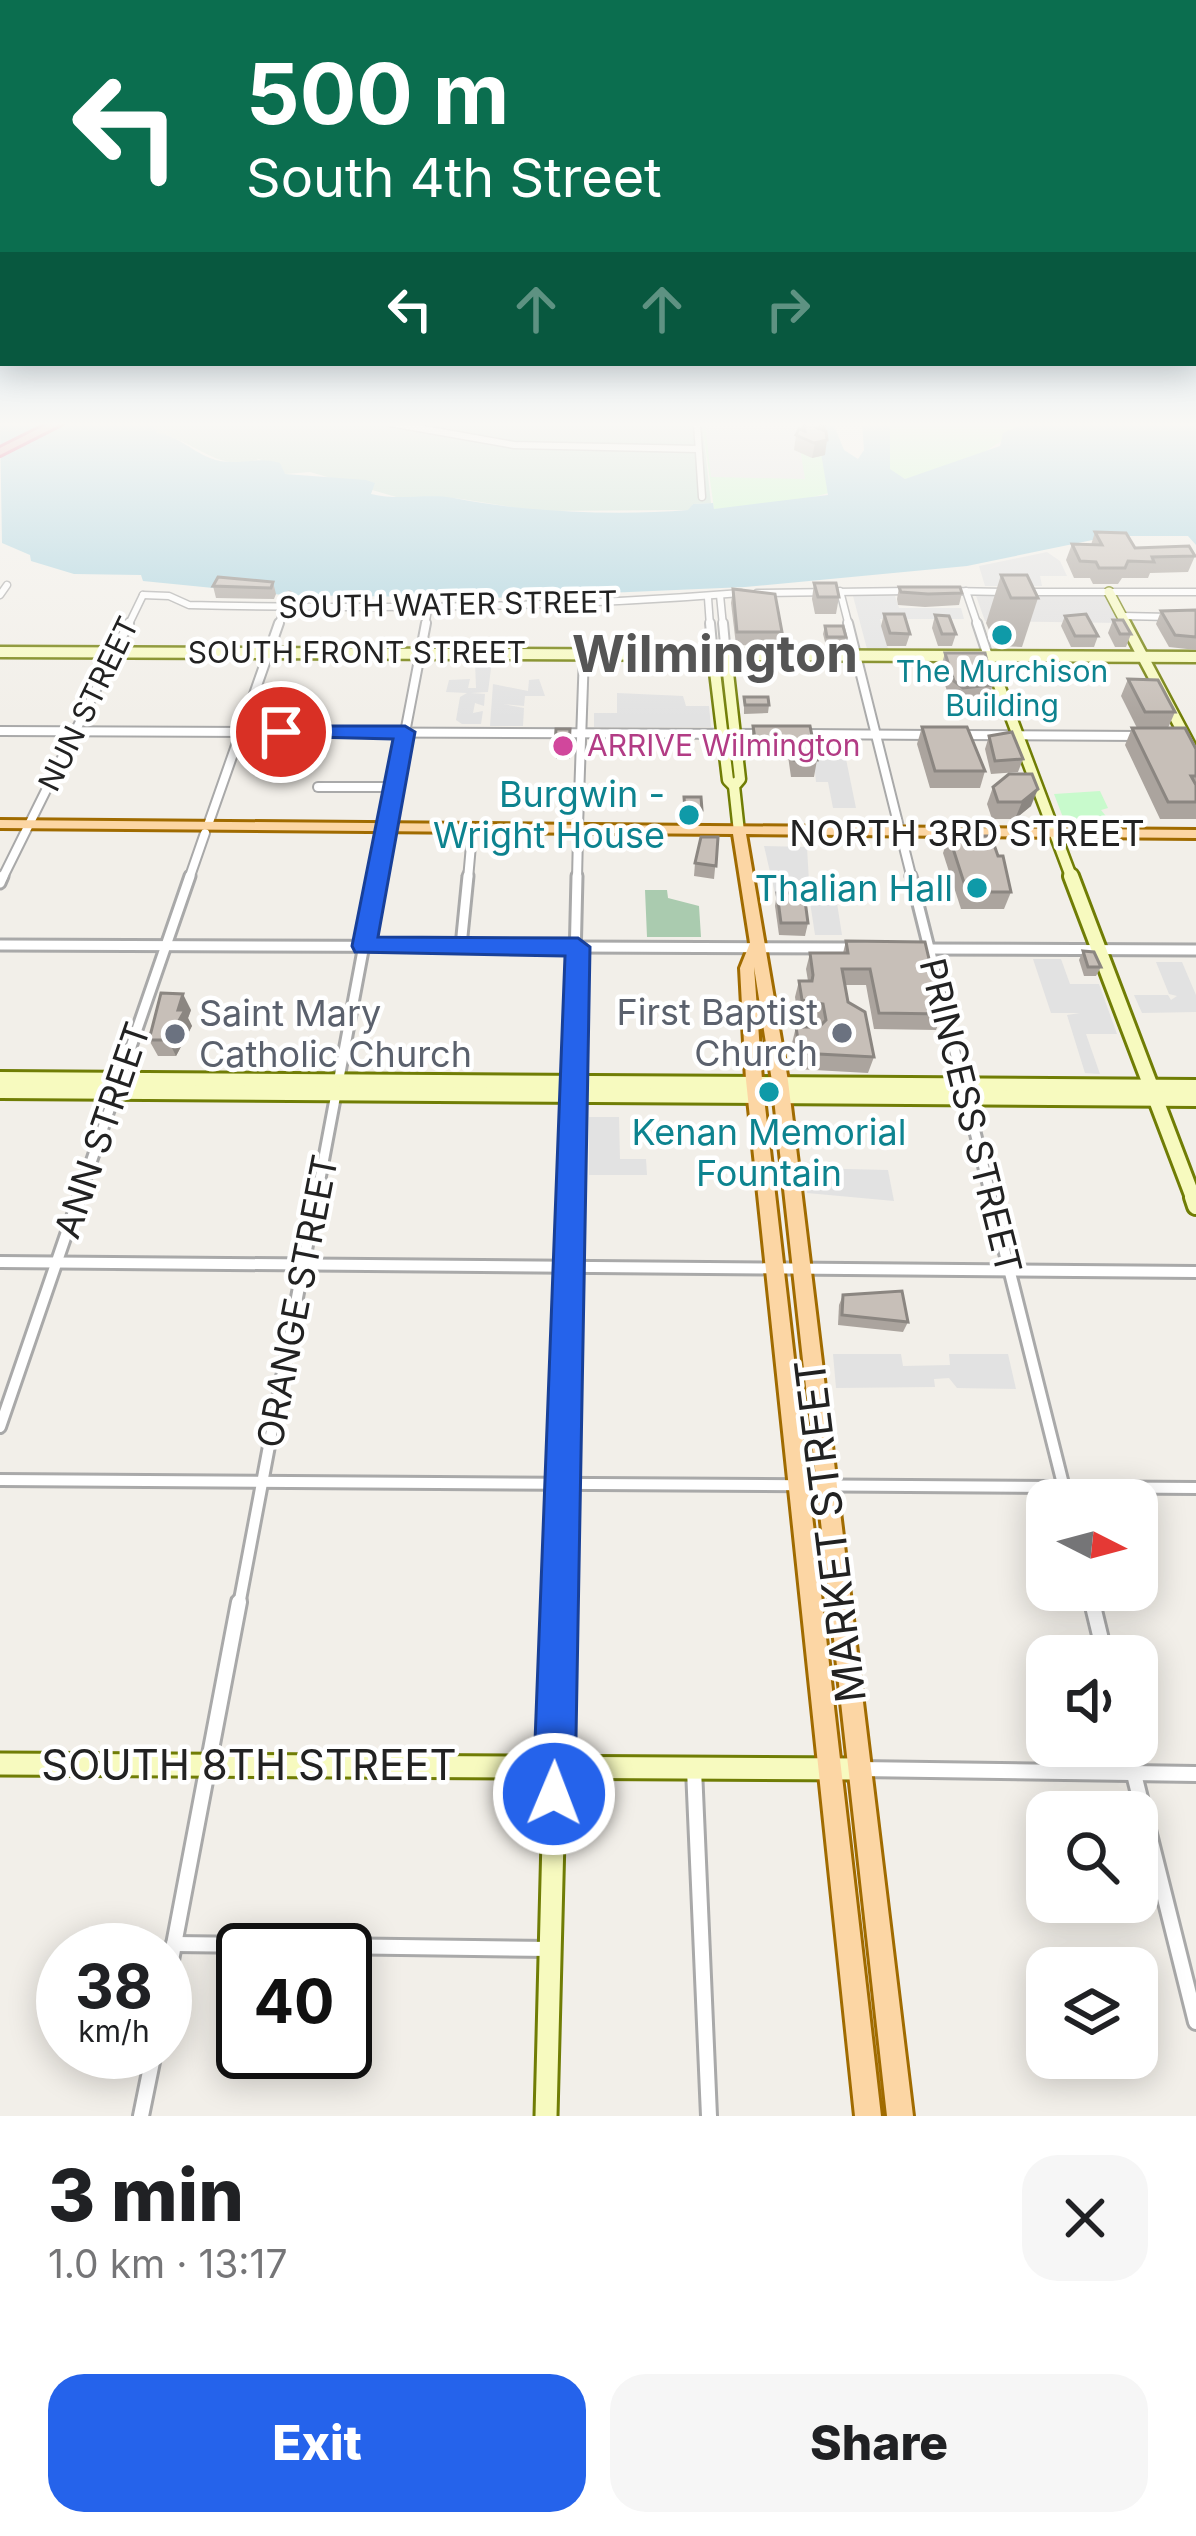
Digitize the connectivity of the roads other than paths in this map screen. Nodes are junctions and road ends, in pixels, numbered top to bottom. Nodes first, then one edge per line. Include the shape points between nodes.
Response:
1 (3, 585) edge
2 (840, 591) junction
3 (916, 591) edge
4 (932, 591) edge
5 (966, 592) junction
6 (1109, 592) junction
7 (1196, 592) edge
8 (144, 593) joint
9 (0, 595) edge
10 (289, 595) dead end
11 (720, 595) junction
12 (707, 598) junction
13 (282, 609) junction
14 (428, 610) junction
15 (1122, 616) junction
16 (1180, 617) edge
17 (0, 652) edge
18 (115, 653) junction
19 (267, 653) junction
20 (420, 653) junction
21 (584, 654) junction
22 (720, 655) junction
23 (856, 655) junction
24 (988, 656) junction
25 (1143, 656) junction
26 (1196, 656) edge
27 (0, 731) edge
28 (76, 731) junction
29 (240, 732) junction
30 (405, 732) junction
31 (582, 733) junction
32 (729, 734) junction
33 (778, 734) edge
34 (795, 734) edge
35 (877, 735) junction
36 (1018, 735) junction
37 (1161, 736) edge
38 (1185, 737) edge
39 (1196, 757) edge
40 (318, 787) dead end
41 (394, 787) junction
42 (0, 828) edge
43 (27, 828) junction
44 (206, 829) junction
45 (386, 830) junction
46 (578, 831) junction
47 (739, 832) junction
48 (900, 833) junction
49 (472, 834) junction
50 (1055, 834) junction
51 (1196, 834) edge
52 (0, 883) edge
53 (0, 945) edge
54 (166, 945) junction
55 (364, 946) junction
56 (461, 946) junction
57 (578, 947) junction
58 (754, 947) junction
59 (874, 949) edge
60 (896, 949) edge
61 (929, 949) junction
62 (1098, 950) junction
63 (1196, 950) edge
64 (0, 1079) edge
65 (754, 1080) junction
66 (118, 1086) junction
67 (338, 1087) junction
68 (1196, 1087) edge
69 (572, 1088) junction
70 (781, 1090) junction
71 (0, 1091) edge
72 (965, 1092) junction
73 (1153, 1093) junction
74 (758, 1099) junction
75 (1196, 1099) edge
76 (1196, 1206) edge
77 (0, 1262) edge
78 (57, 1263) junction
79 (304, 1264) junction
80 (568, 1265) junction
81 (788, 1266) junction
82 (1010, 1270) junction
83 (1196, 1272) edge
84 (0, 1427) edge
85 (1061, 1479) edge
86 (0, 1480) edge
87 (262, 1481) junction
88 (561, 1485) junction
89 (812, 1487) junction
90 (1196, 1488) edge
91 (1158, 1490) edge
92 (1026, 1493) edge
93 (0, 1764) edge
94 (208, 1765) junction
95 (555, 1767) junction
96 (1133, 1767) edge
97 (694, 1769) junction
98 (832, 1769) junction
99 (859, 1769) junction
100 (1196, 1774) edge
101 (1135, 1775) junction
102 (178, 1923) edge
103 (192, 1943) edge
104 (550, 1949) junction
105 (1196, 2022) edge
106 (149, 2079) edge
107 (141, 2116) edge
108 (546, 2116) edge
109 (709, 2116) edge
110 (868, 2116) edge
111 (899, 2116) edge

1 - 9 street
2 - 3 street, SOUTH WATER STREET
2 - 11 street, SOUTH WATER STREET
2 - 23 street, PRINCESS STREET
4 - 5 street
5 - 6 street
5 - 24 street
6 - 7 street
6 - 15 street
8 - 13 street, SOUTH WATER STREET via 189,605
8 - 18 street, NUN STREET
10 - 13 street, ANN STREET
11 - 12 street, SOUTH WATER STREET
11 - 22 street, MARKET STREET
12 - 14 street, SOUTH WATER STREET
12 - 22 street, MARKET STREET
13 - 14 street, SOUTH WATER STREET
13 - 19 street, ANN STREET
14 - 20 street, ORANGE STREET
15 - 16 street
15 - 25 street
17 - 18 street, SOUTH FRONT STREET
18 - 19 street, SOUTH FRONT STREET
18 - 28 street, NUN STREET
19 - 20 street, SOUTH FRONT STREET
19 - 29 street, ANN STREET
20 - 21 street, SOUTH FRONT STREET
20 - 30 street, ORANGE STREET
21 - 22 street, SOUTH FRONT STREET
21 - 31 street
22 - 23 street, SOUTH FRONT STREET
22 - 32 street, MARKET STREET
23 - 24 street, SOUTH FRONT STREET
23 - 35 street, PRINCESS STREET
24 - 25 street, SOUTH FRONT STREET
24 - 36 street
25 - 26 street, SOUTH FRONT STREET
25 - 38 street
27 - 28 street
28 - 29 street
28 - 43 street, NUN STREET
29 - 30 street
29 - 44 street, ANN STREET
30 - 31 street
30 - 41 street, ORANGE STREET
31 - 32 street
31 - 46 street
32 - 33 street
32 - 47 street, MARKET STREET
34 - 35 street
35 - 36 street
35 - 48 street, PRINCESS STREET
36 - 37 street
36 - 50 street
38 - 39 street
40 - 41 street
41 - 45 street, ORANGE STREET
42 - 43 main road
43 - 44 main road
43 - 52 street, NUN STREET
44 - 45 main road
44 - 54 street, ANN STREET
45 - 46 main road
45 - 49 main road
45 - 55 street, ORANGE STREET
46 - 47 main road, NORTH 3RD STREET
46 - 49 main road
46 - 57 street
47 - 48 main road, NORTH 3RD STREET
47 - 58 main road, MARKET STREET
48 - 50 main road, NORTH 3RD STREET
48 - 61 street, PRINCESS STREET
49 - 56 street
50 - 51 main road, NORTH 3RD STREET
50 - 62 street
53 - 54 street
54 - 55 street
54 - 66 street, ANN STREET
55 - 56 street
55 - 67 street, ORANGE STREET
56 - 57 street
57 - 58 street
57 - 69 street
58 - 59 street
58 - 65 main road, MARKET STREET via 747,968
58 - 70 main road, MARKET STREET
60 - 61 street
61 - 62 street
61 - 72 street, PRINCESS STREET
62 - 63 street
62 - 73 street
64 - 66 street
65 - 69 street
65 - 70 street
65 - 74 main road, MARKET STREET
66 - 67 street
66 - 71 street
66 - 78 street, ANN STREET
67 - 69 street
67 - 79 street, ORANGE STREET
68 - 73 street
69 - 74 street
69 - 80 street
70 - 72 street
70 - 74 street
70 - 81 main road, MARKET STREET
72 - 73 street
72 - 82 street, PRINCESS STREET
73 - 75 street
73 - 76 street
74 - 81 main road, MARKET STREET
77 - 78 street
78 - 79 street
78 - 84 street, ANN STREET
79 - 80 street
79 - 87 street, ORANGE STREET
80 - 81 street
80 - 88 street
81 - 82 street
81 - 89 main road, MARKET STREET
82 - 83 street
82 - 85 street, PRINCESS STREET
86 - 87 street
87 - 88 street
87 - 94 street, ORANGE STREET
88 - 89 street
88 - 95 street
89 - 92 street
89 - 98 main road, MARKET STREET
89 - 99 main road, MARKET STREET
90 - 91 street
93 - 94 street, SOUTH 8TH STREET
94 - 95 street, SOUTH 8TH STREET
94 - 102 street, ORANGE STREET
95 - 97 street, SOUTH 8TH STREET
95 - 104 street
96 - 101 street
97 - 98 street, SOUTH 8TH STREET
97 - 109 street
98 - 99 street, SOUTH 8TH STREET
98 - 110 main road, MARKET STREET
99 - 101 street
99 - 111 main road, MARKET STREET
100 - 101 street
101 - 105 street
103 - 104 street
104 - 108 street
106 - 107 street

